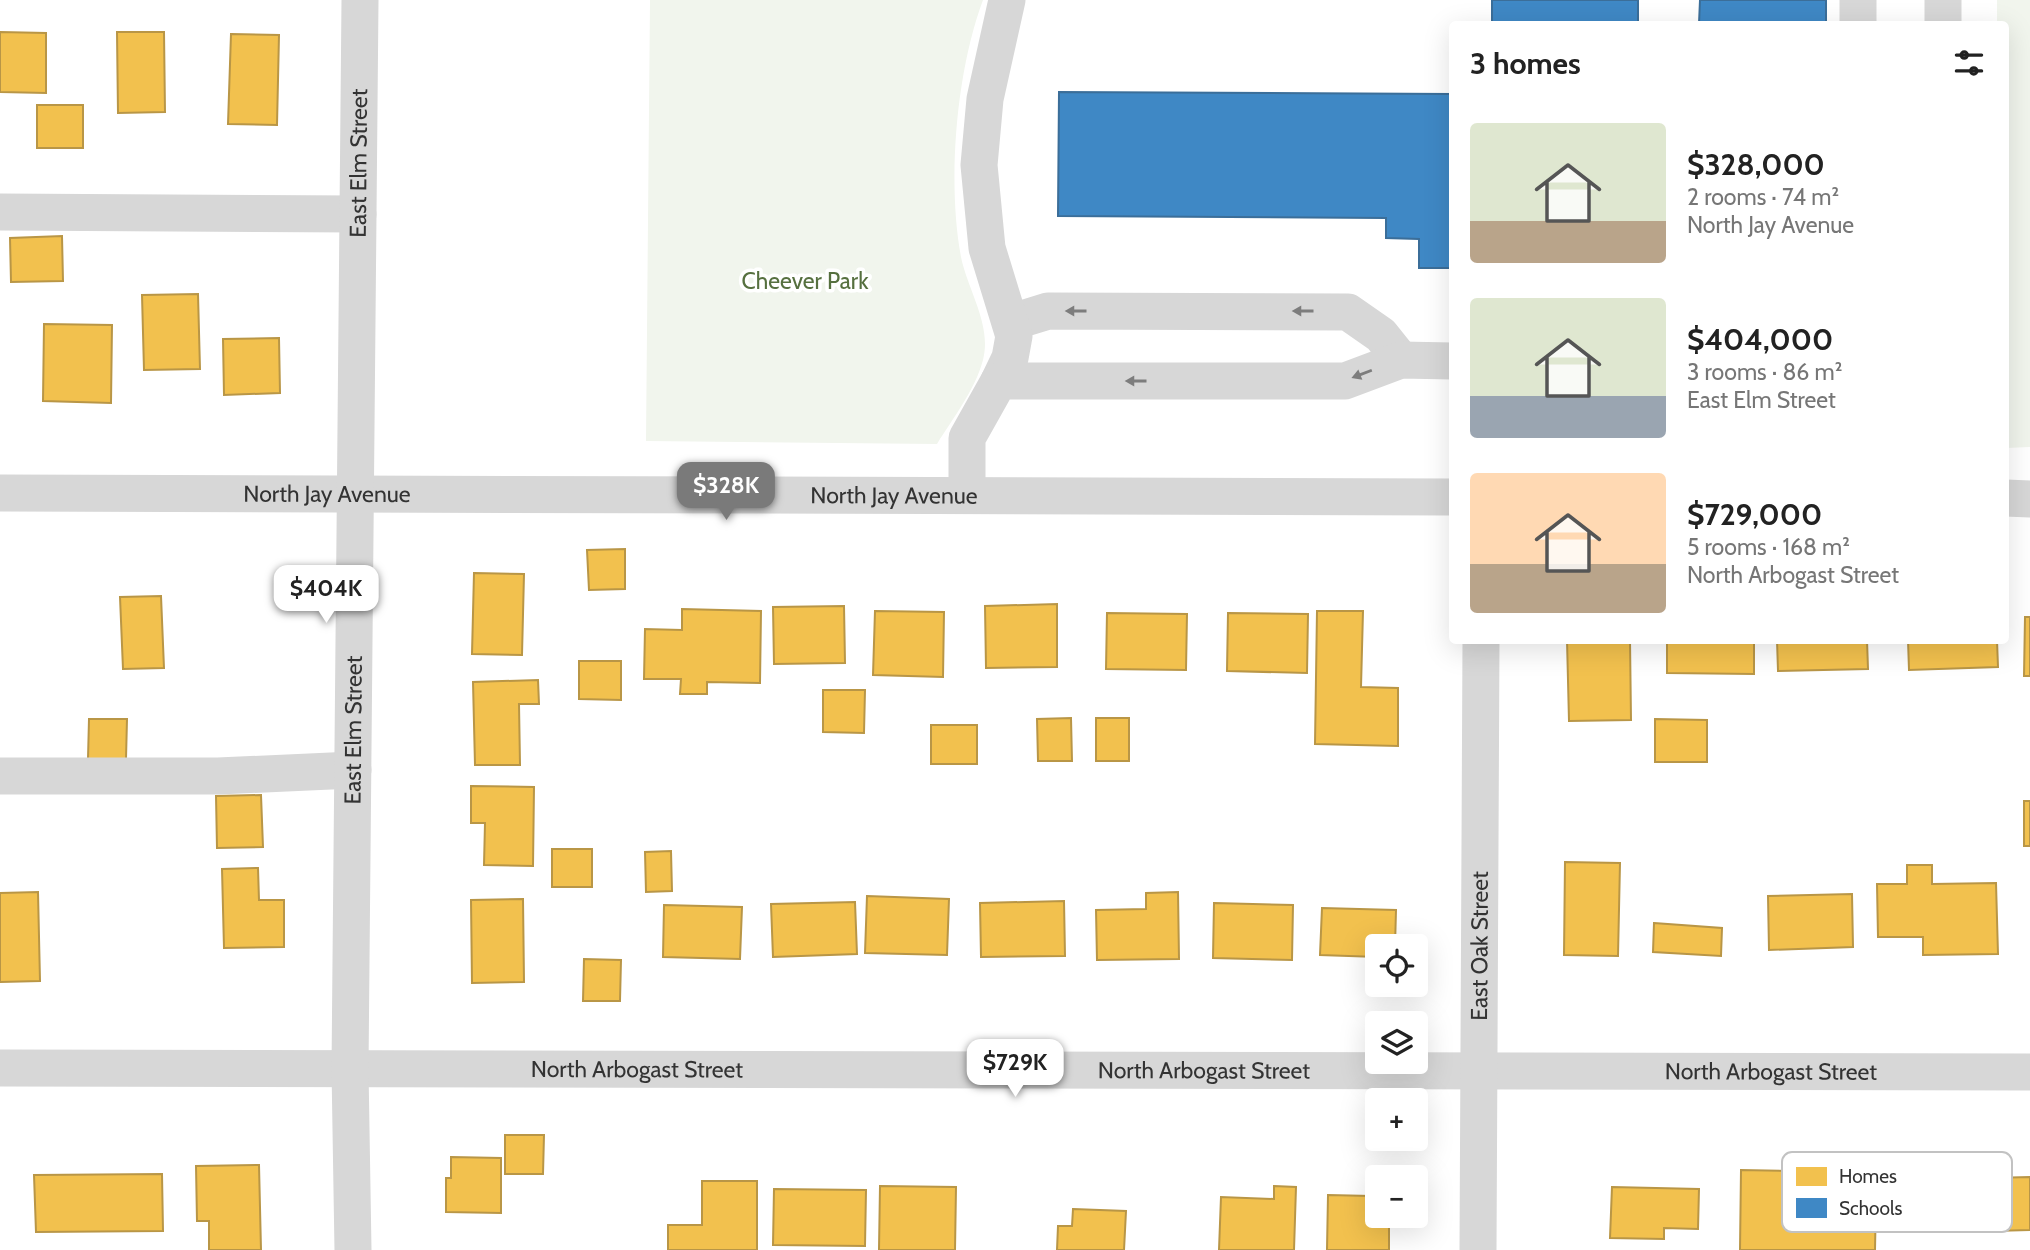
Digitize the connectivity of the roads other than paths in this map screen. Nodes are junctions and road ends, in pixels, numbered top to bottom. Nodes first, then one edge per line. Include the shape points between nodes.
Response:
1 (360, 0) edge
2 (1007, 0) edge
3 (1858, 0) edge
4 (1943, 0) edge
5 (1858, 21) edge
6 (1943, 21) edge
7 (0, 212) edge
8 (358, 214) junction
9 (1012, 322) junction
10 (1401, 360) junction
11 (1449, 361) edge
12 (999, 381) junction
13 (356, 492) junction
14 (0, 493) edge
15 (967, 495) junction
16 (1449, 497) edge
17 (2009, 499) edge
18 (2030, 499) edge
19 (1481, 644) edge
20 (354, 770) junction
21 (0, 776) edge
22 (0, 1068) edge
23 (350, 1069) junction
24 (1478, 1071) junction
25 (2030, 1072) edge
26 (353, 1250) edge
27 (1478, 1250) edge

1 - 8 street, East Elm Street
2 - 9 street via 985,99 979,179 987,248
3 - 5 street
4 - 6 street
7 - 8 street
8 - 13 street, East Elm Street
10 -> 9 street via 1381,335 1348,312 1048,312
9 - 12 street via 1013,348
10 - 11 street
10 -> 12 street via 1345,381
12 - 15 street via 967,438
13 - 14 street, North Jay Avenue
13 - 15 street, North Jay Avenue
13 - 20 street, East Elm Street
15 - 16 street, North Jay Avenue
17 - 18 street
19 - 24 street, East Oak Street
20 - 21 street via 218,776
20 - 23 street, East Elm Street
22 - 23 street, North Arbogast Street
23 - 24 street, North Arbogast Street
23 - 26 street, East Elm Street
24 - 25 street, North Arbogast Street
24 - 27 street, East Oak Street

